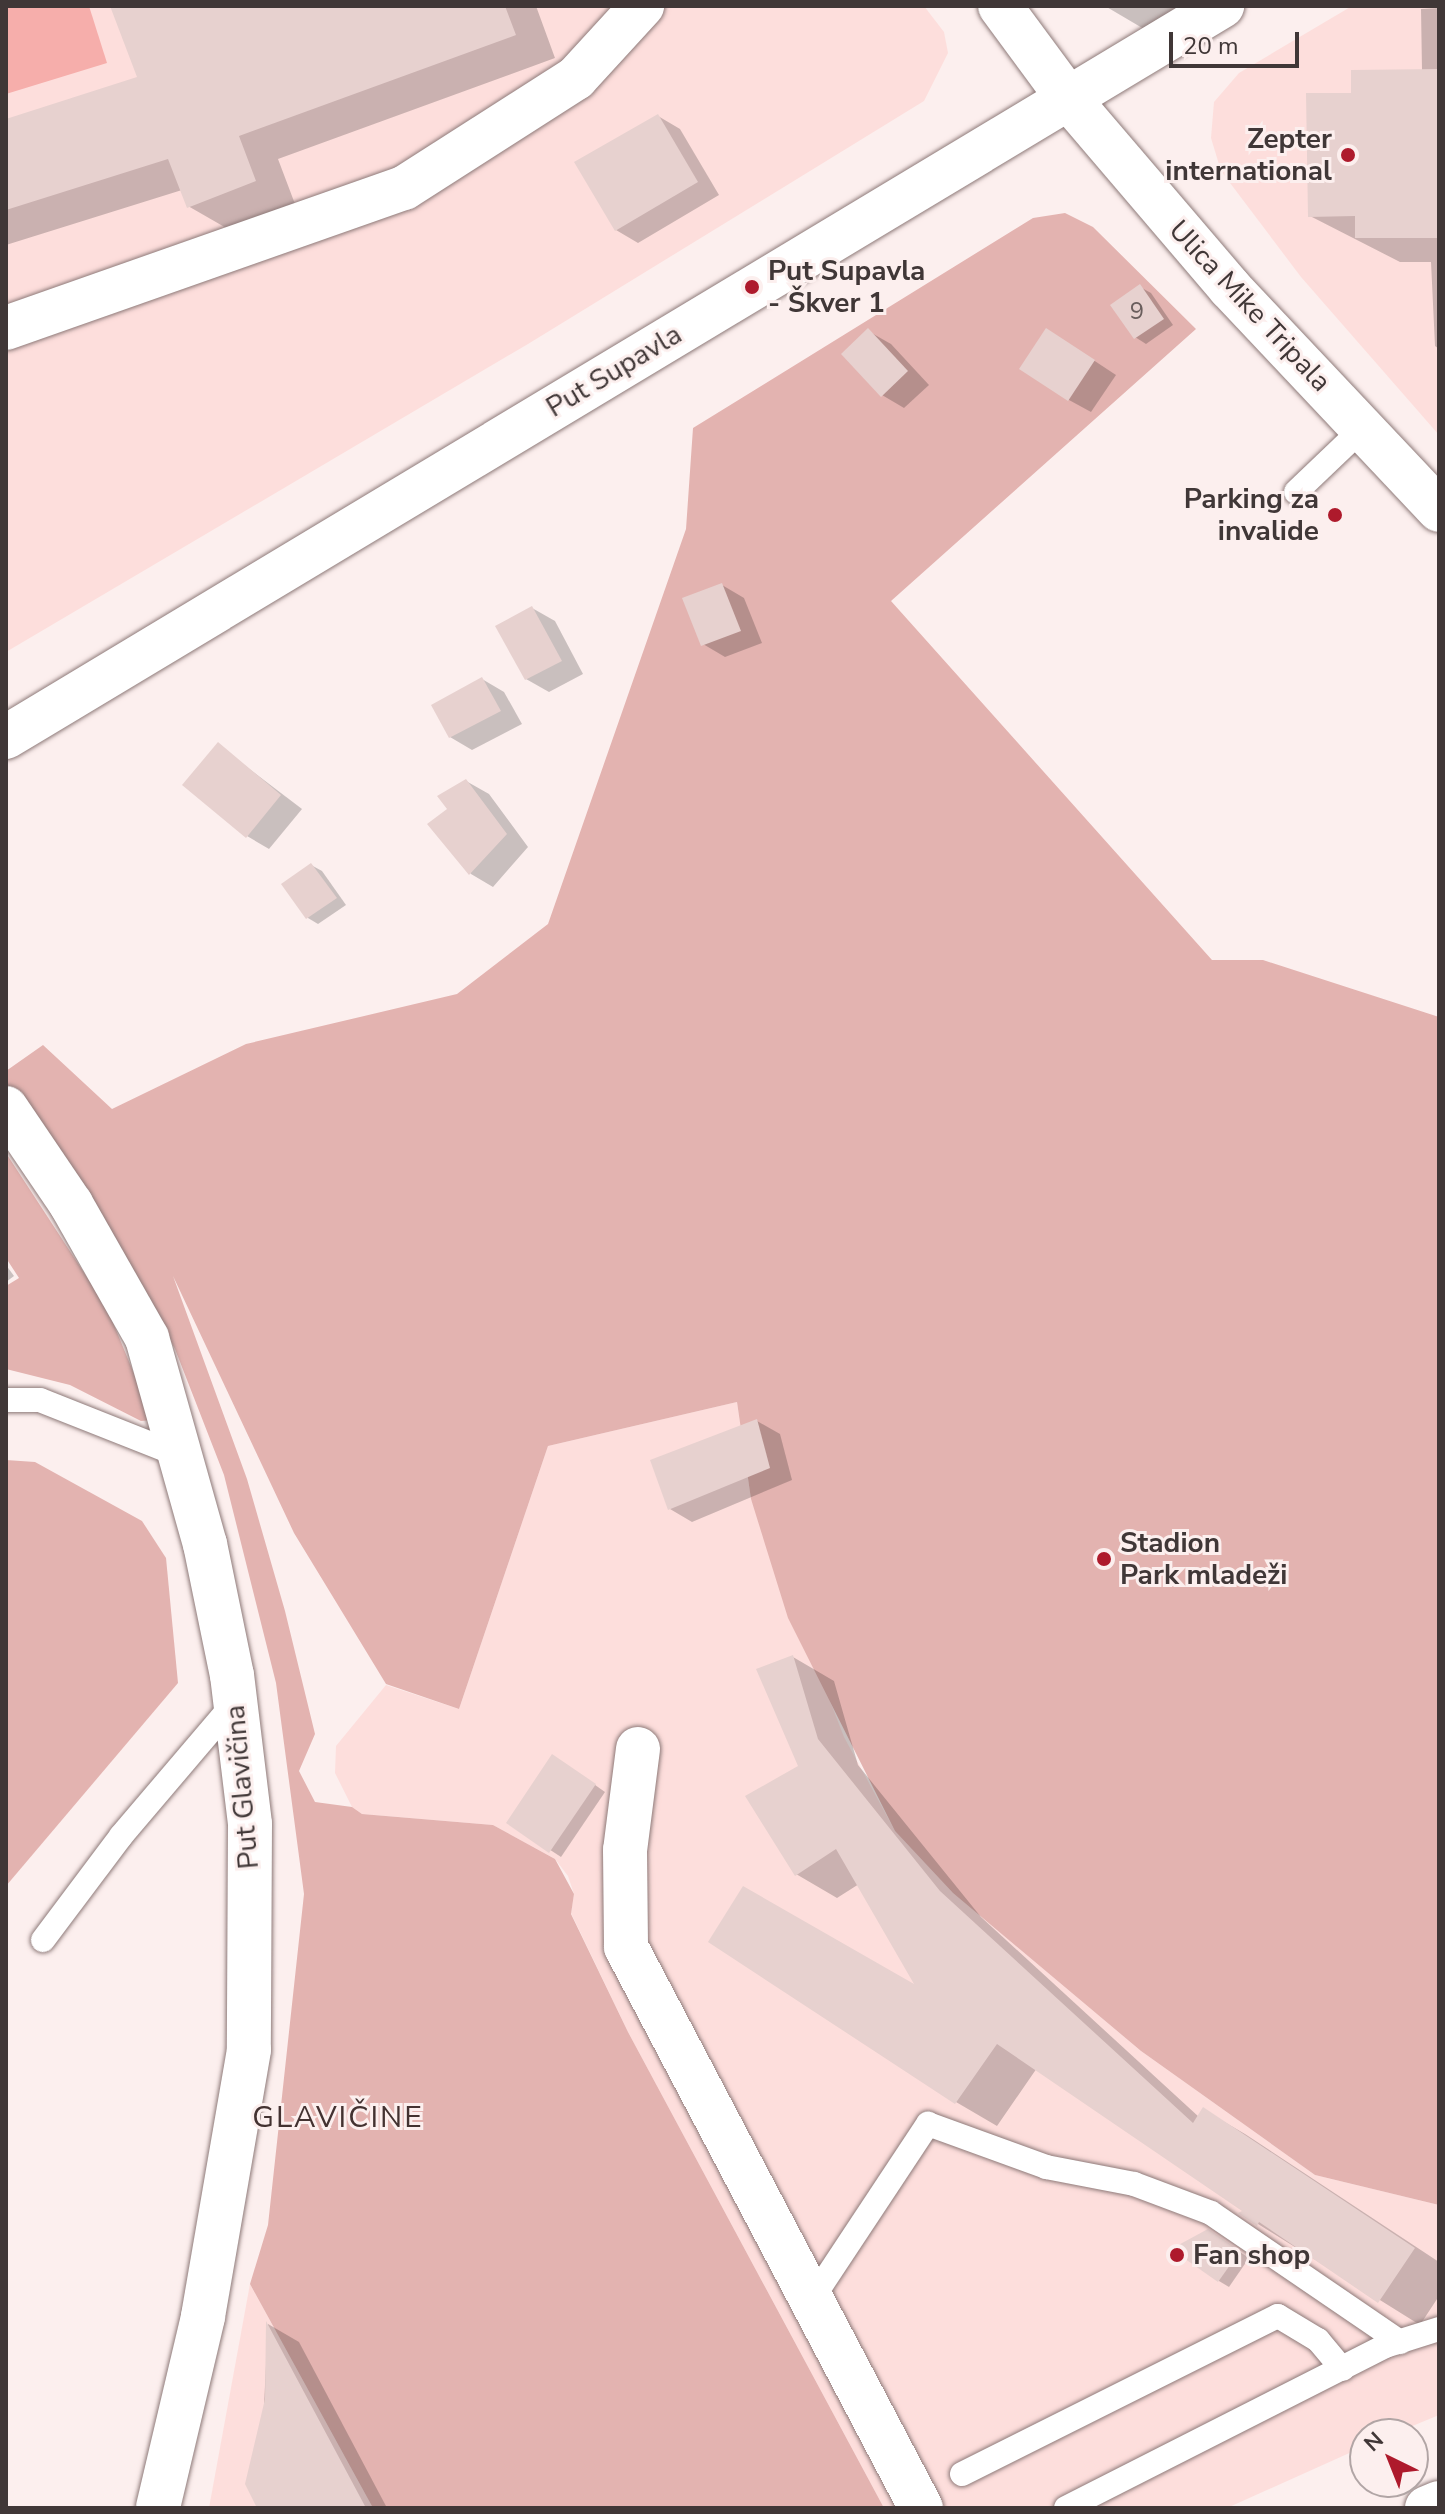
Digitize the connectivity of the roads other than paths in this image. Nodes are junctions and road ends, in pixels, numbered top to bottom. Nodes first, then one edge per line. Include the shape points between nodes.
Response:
1 (642, 6) edge
2 (1000, 6) edge
3 (1222, 6) edge
4 (1067, 97) junction
5 (6, 328) edge
6 (1363, 428) junction
7 (1296, 492) dead end
8 (1439, 510) edge
9 (6, 737) edge
10 (6, 1108) edge
11 (6, 1400) edge
12 (179, 1455) junction
13 (235, 1702) junction
14 (638, 1749) dead end
15 (43, 1940) dead end
16 (810, 2302) junction
17 (1439, 2329) edge
18 (1400, 2342) junction
19 (1342, 2369) junction
20 (962, 2474) dead end
21 (1439, 2503) edge
22 (158, 2508) edge
23 (921, 2508) edge
24 (1066, 2508) edge
25 (1427, 2508) edge

1 - 5 street via 576,78 404,188
2 - 4 street, Ulica Mike Tripala
3 - 4 street, Put Supavla
4 - 6 street, Ulica Mike Tripala via 1230,288
4 - 9 street, Put Supavla
6 - 7 lane
6 - 8 street, Ulica Mike Tripala
10 - 12 street, Put Glavičina via 71,1204 147,1338
11 - 12 lane via 40,1400
12 - 13 street, Put Glavičina via 205,1544
13 - 15 lane via 121,1836
13 - 22 street, Put Glavičina via 250,1824 249,2050 203,2317
14 - 16 street via 625,1850 626,1947
16 - 18 lane via 928,2124 1046,2167 1134,2184 1211,2213
16 - 23 street
17 - 18 lane
18 - 19 lane
19 - 20 lane via 1318,2340 1278,2316
19 - 24 lane
21 - 25 street

